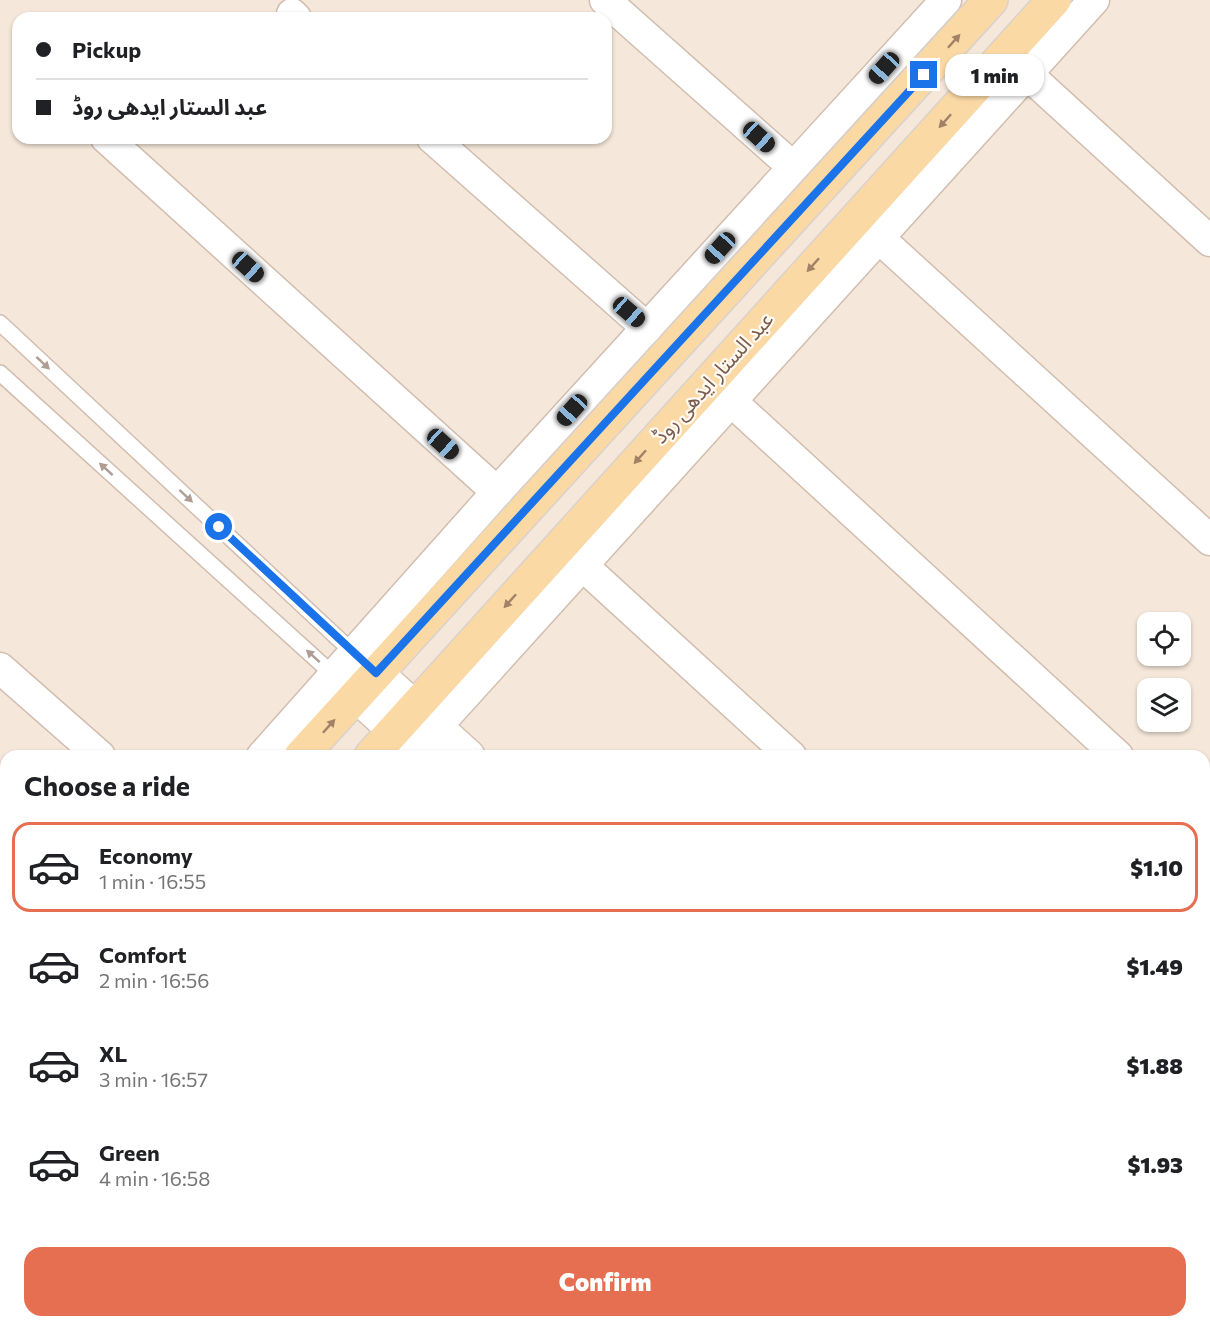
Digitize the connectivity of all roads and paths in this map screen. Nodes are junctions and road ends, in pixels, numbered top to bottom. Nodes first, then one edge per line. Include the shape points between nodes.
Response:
1 (605, 0) edge
2 (991, 0) edge
3 (1054, 0) edge
4 (1094, 0) edge
5 (944, 1) edge
6 (1016, 64) junction
7 (113, 144) edge
8 (439, 144) edge
9 (794, 167) junction
10 (879, 238) junction
11 (1210, 241) edge
12 (0, 324) edge
13 (647, 328) junction
14 (0, 373) edge
15 (731, 401) junction
16 (497, 492) junction
17 (1210, 540) edge
18 (582, 565) junction
19 (0, 668) edge
20 (355, 674) junction
21 (416, 738) edge
22 (93, 750) edge
23 (269, 750) edge
24 (305, 750) edge
25 (386, 750) edge
26 (451, 750) edge
27 (784, 750) edge
28 (1112, 750) edge

1 - 9 street
20 -> 2 main road via 813,198
3 - 6 main road, عبد الستار ایدھی روڈ
4 - 6 street
5 - 9 street
6 - 10 street
6 - 11 street
6 -> 21 main road, عبد الستار ایدھی روڈ
7 - 16 street
8 - 13 street
9 - 13 street
10 - 15 street
10 - 17 street
12 -> 20 lane
13 - 16 street
20 -> 14 lane
15 - 18 street
15 - 28 street
16 - 20 street
18 - 21 street
18 - 27 street
19 - 22 street
20 - 21 main road
20 - 23 street
24 -> 20 main road
21 - 25 main road, عبد الستار ایدھی روڈ
21 - 26 main road

